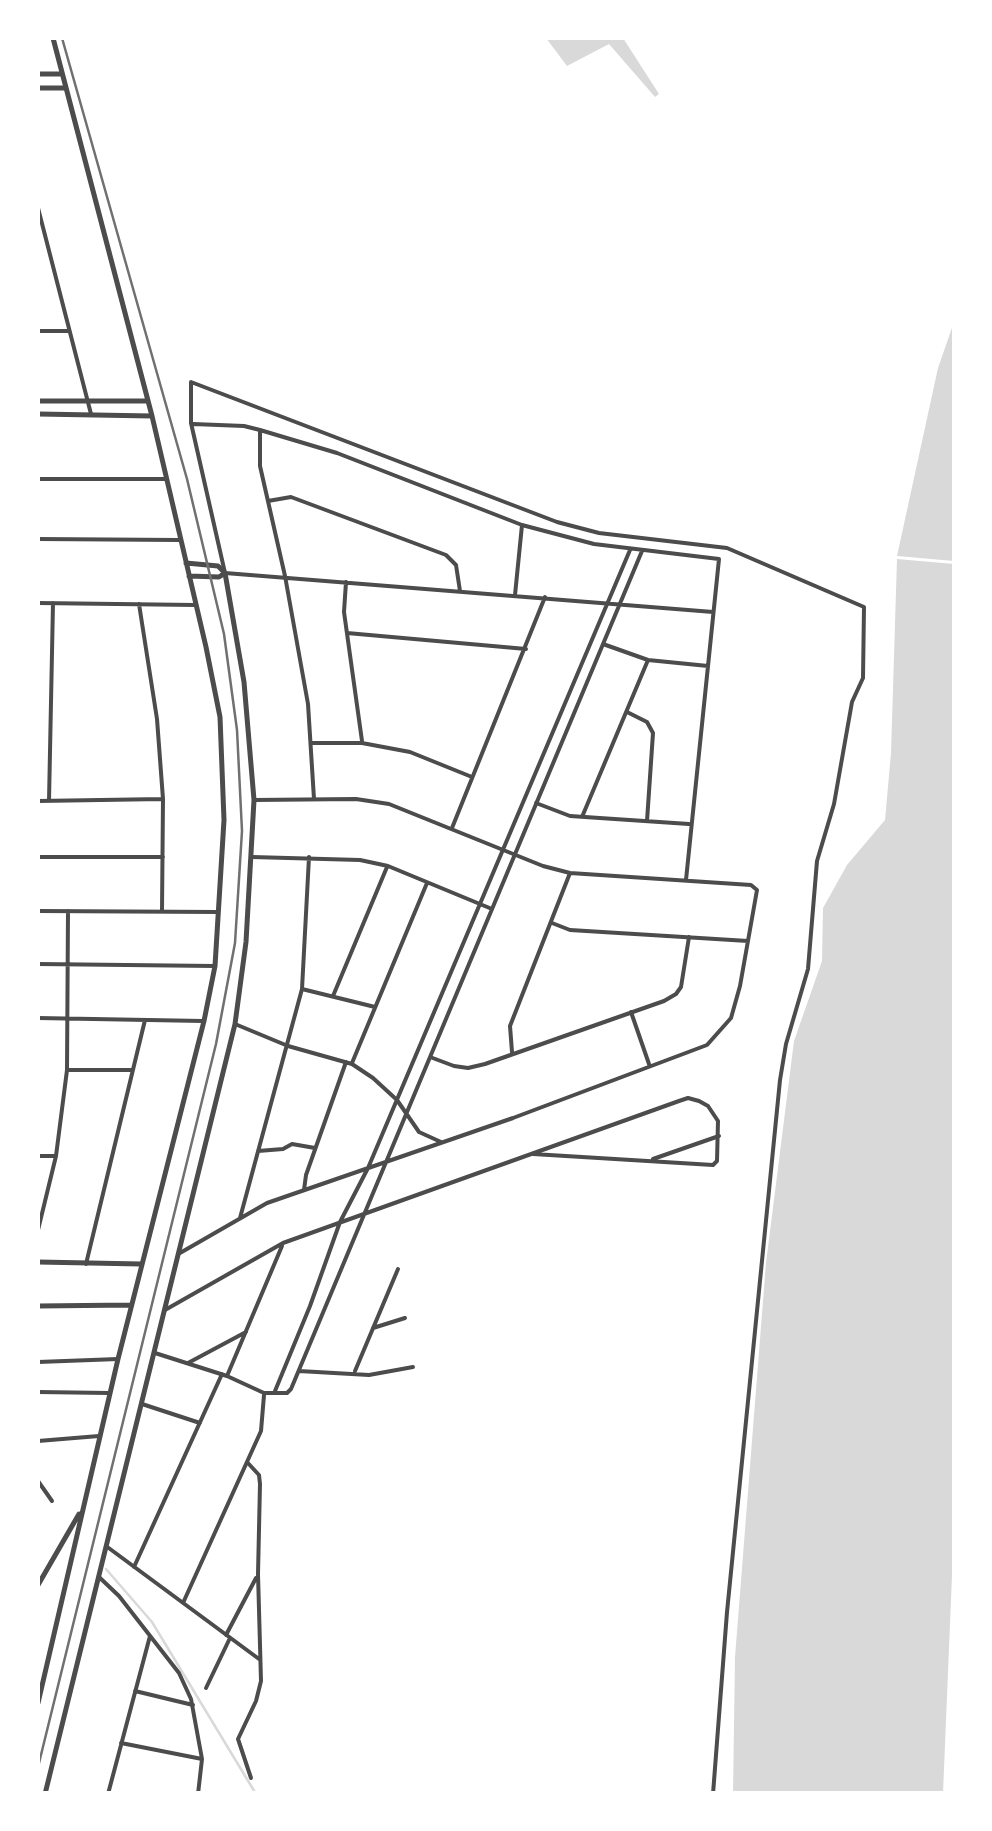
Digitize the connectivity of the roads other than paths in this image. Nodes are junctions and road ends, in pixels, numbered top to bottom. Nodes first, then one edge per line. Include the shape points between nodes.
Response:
1 (53, 38) edge
2 (38, 74) edge
3 (62, 74) junction
4 (38, 88) edge
5 (66, 88) junction
6 (38, 208) edge
7 (38, 331) edge
8 (70, 331) junction
9 (38, 401) edge
10 (88, 401) junction
11 (148, 401) junction
12 (38, 414) edge
13 (92, 414) junction
14 (152, 416) junction
15 (190, 424) junction
16 (260, 430) junction
17 (38, 479) edge
18 (166, 480) junction
19 (268, 501) junction
20 (522, 525) junction
21 (38, 539) edge
22 (180, 540) junction
23 (630, 550) junction
24 (642, 551) junction
25 (184, 562) junction
26 (225, 573) junction
27 (188, 576) junction
28 (285, 576) junction
29 (346, 582) junction
30 (460, 591) junction
31 (515, 595) junction
32 (545, 597) junction
33 (38, 602) edge
34 (607, 602) junction
35 (54, 603) junction
36 (620, 603) junction
37 (139, 604) junction
38 (195, 605) junction
39 (713, 612) junction
40 (346, 633) junction
41 (603, 644) junction
42 (526, 649) junction
43 (648, 660) junction
44 (708, 666) junction
45 (627, 712) junction
46 (312, 743) junction
47 (362, 743) junction
48 (473, 777) junction
49 (163, 799) junction
50 (314, 799) junction
51 (254, 800) junction
52 (38, 801) edge
53 (48, 801) junction
54 (536, 802) junction
55 (582, 817) junction
56 (647, 821) junction
57 (690, 825) junction
58 (452, 828) junction
59 (504, 849) junction
60 (515, 854) junction
61 (38, 857) edge
62 (163, 857) junction
63 (252, 857) junction
64 (309, 857) junction
65 (388, 866) junction
66 (570, 873) junction
67 (686, 880) junction
68 (427, 883) junction
69 (480, 904) junction
70 (492, 909) junction
71 (38, 911) edge
72 (68, 911) junction
73 (162, 911) junction
74 (219, 912) junction
75 (552, 923) junction
76 (689, 937) junction
77 (748, 941) junction
78 (38, 964) edge
79 (68, 964) junction
80 (215, 966) junction
81 (302, 989) junction
82 (333, 996) junction
83 (375, 1007) junction
84 (631, 1012) junction
85 (38, 1018) edge
86 (67, 1019) junction
87 (145, 1020) junction
88 (204, 1022) junction
89 (235, 1024) junction
90 (288, 1046) junction
91 (512, 1054) junction
92 (430, 1056) junction
93 (349, 1064) junction
94 (650, 1066) junction
95 (67, 1070) junction
96 (132, 1070) junction
97 (397, 1100) junction
98 (406, 1115) junction
99 (719, 1136) junction
100 (444, 1143) junction
101 (315, 1148) junction
102 (258, 1152) junction
103 (533, 1154) junction
104 (38, 1156) edge
105 (56, 1156) junction
106 (387, 1161) junction
107 (646, 1161) junction
108 (368, 1168) junction
109 (304, 1190) junction
110 (39, 1208) edge
111 (365, 1214) junction
112 (240, 1220) junction
113 (340, 1222) junction
114 (38, 1230) edge
115 (283, 1243) junction
116 (180, 1253) junction
117 (38, 1262) edge
118 (86, 1264) junction
119 (142, 1264) junction
120 (398, 1270) dead end
121 (131, 1305) junction
122 (38, 1306) edge
123 (165, 1310) junction
124 (405, 1318) dead end
125 (373, 1328) junction
126 (246, 1332) junction
127 (155, 1352) junction
128 (118, 1359) junction
129 (38, 1362) edge
130 (188, 1363) junction
131 (413, 1367) dead end
132 (299, 1371) junction
133 (354, 1374) junction
134 (225, 1375) junction
135 (275, 1391) junction
136 (38, 1392) edge
137 (109, 1393) junction
138 (264, 1393) junction
139 (142, 1404) junction
140 (200, 1423) junction
141 (99, 1436) junction
142 (38, 1442) edge
143 (247, 1462) junction
144 (38, 1480) edge
145 (52, 1501) dead end
146 (83, 1508) junction
147 (105, 1546) junction
148 (134, 1567) junction
149 (258, 1574) junction
150 (98, 1576) junction
151 (38, 1585) edge
152 (183, 1603) junction
153 (150, 1636) junction
154 (228, 1637) junction
155 (260, 1659) junction
156 (38, 1662) edge
157 (46, 1666) junction
158 (206, 1688) dead end
159 (134, 1691) junction
160 (38, 1704) edge
161 (193, 1704) junction
162 (120, 1743) junction
163 (202, 1759) junction
164 (252, 1778) dead end
165 (46, 1794) edge
166 (108, 1794) edge
167 (198, 1794) edge
168 (713, 1794) edge

1 - 3 street
2 - 3 street
3 - 5 street
4 - 5 street
5 - 11 street
6 - 8 street
7 - 8 street
8 - 10 street
9 - 10 street
10 - 11 street
10 - 13 street
11 - 14 street
12 - 13 street
13 - 14 street
14 - 18 street
15 - 16 street
15 - 26 street
15 - 168 street via 191,382 557,522 727,548 864,607 863,678 817,861 808,969 780,1080
16 - 19 street
16 - 20 street
17 - 18 street
18 - 22 street
19 - 28 street
19 - 30 street via 291,497 446,556 456,565
20 - 23 street
20 - 31 street
21 - 22 street
22 - 25 street
23 - 24 street
23 - 34 street
24 - 36 street
24 - 39 street via 719,559
25 - 26 street
25 - 27 street
26 - 27 street
26 - 28 street
26 - 51 street
27 - 38 street
28 - 29 street
28 - 46 street
29 - 30 street
29 - 40 street
30 - 31 street
31 - 32 street
32 - 34 street
32 - 42 street
33 - 35 street
34 - 36 street
34 - 59 street
35 - 37 street
35 - 53 street
36 - 39 street
36 - 41 street
37 - 38 street
37 - 49 street
38 - 74 street via 220,717
39 - 44 street
40 - 42 street
40 - 47 street
41 - 43 street
41 - 54 street
42 - 48 street
43 - 44 street
43 - 45 street
44 - 57 street
45 - 55 street
45 - 56 street via 647,722 653,734
46 - 47 street
46 - 50 street
47 - 48 street via 410,752
48 - 58 street
49 - 53 street
49 - 62 street
50 - 51 street
50 - 58 street via 390,804
51 - 63 street
52 - 53 street
54 - 55 street
54 - 60 street
55 - 56 street
56 - 57 street
57 - 67 street
58 - 59 street
59 - 60 street
59 - 69 street
60 - 66 street
60 - 70 street
61 - 62 street
62 - 73 street
63 - 64 street
63 - 89 street
64 - 65 street
64 - 81 street
65 - 68 street
65 - 82 street
66 - 67 street
66 - 75 street
67 - 77 street via 757,890
68 - 69 street
68 - 83 street
69 - 70 street
69 - 97 street
70 - 92 street
71 - 72 street
72 - 73 street
72 - 79 street
73 - 74 street
74 - 80 street
75 - 76 street via 570,930
75 - 91 street via 510,1026
76 - 77 street
76 - 84 street via 676,994
77 - 94 street via 730,1018 720,1032 706,1045
78 - 79 street
79 - 80 street
79 - 86 street
80 - 88 street
81 - 82 street
81 - 90 street
82 - 83 street
83 - 93 street
84 - 91 street
84 - 94 street
85 - 86 street
86 - 87 street
86 - 95 street
87 - 88 street
87 - 96 street
88 - 119 street
89 - 90 street
89 - 116 street
90 - 93 street
90 - 102 street
91 - 92 street via 468,1068
92 - 98 street
93 - 97 street
93 - 101 street
94 - 100 street
95 - 96 street
95 - 105 street
96 - 118 street
97 - 98 street
97 - 108 street
98 - 100 street via 423,1136
98 - 106 street
99 - 103 street via 714,1113 688,1098
99 - 107 street
99 - 107 street via 716,1164
100 - 106 street
101 - 102 street via 292,1144
101 - 109 street
102 - 112 street
103 - 107 street
103 - 111 street
104 - 105 street
105 - 110 street
106 - 108 street
106 - 111 street
108 - 109 street
108 - 113 street
109 - 112 street
110 - 114 street
111 - 113 street
111 - 132 street
112 - 116 street
113 - 115 street
113 - 135 street
115 - 123 street
115 - 126 street
116 - 123 street
117 - 118 street
118 - 119 street
119 - 121 street
120 - 125 street
121 - 122 street
121 - 128 street
123 - 127 street
124 - 125 street
125 - 133 street
126 - 130 street
126 - 134 street
127 - 130 street
127 - 139 street
128 - 129 street
128 - 137 street
130 - 134 street
131 - 133 street
132 - 133 street
132 - 135 street via 290,1392
134 - 138 street
134 - 140 street
135 - 138 street
136 - 137 street
137 - 141 street
138 - 143 street via 261,1431
139 - 140 street
139 - 147 street
140 - 148 street
141 - 142 street
141 - 146 street
143 - 149 street via 260,1479
143 - 152 street
144 - 145 street
146 - 151 street
146 - 157 street
147 - 148 street
147 - 150 street
148 - 152 street
149 - 154 street
149 - 155 street
150 - 153 street
150 - 165 street
152 - 154 street
153 - 159 street
153 - 161 street
154 - 155 street
154 - 158 street
155 - 164 street via 259,1691 238,1738
156 - 157 street
157 - 160 street
159 - 161 street
159 - 162 street
161 - 163 street
162 - 163 street
162 - 166 street
163 - 167 street

